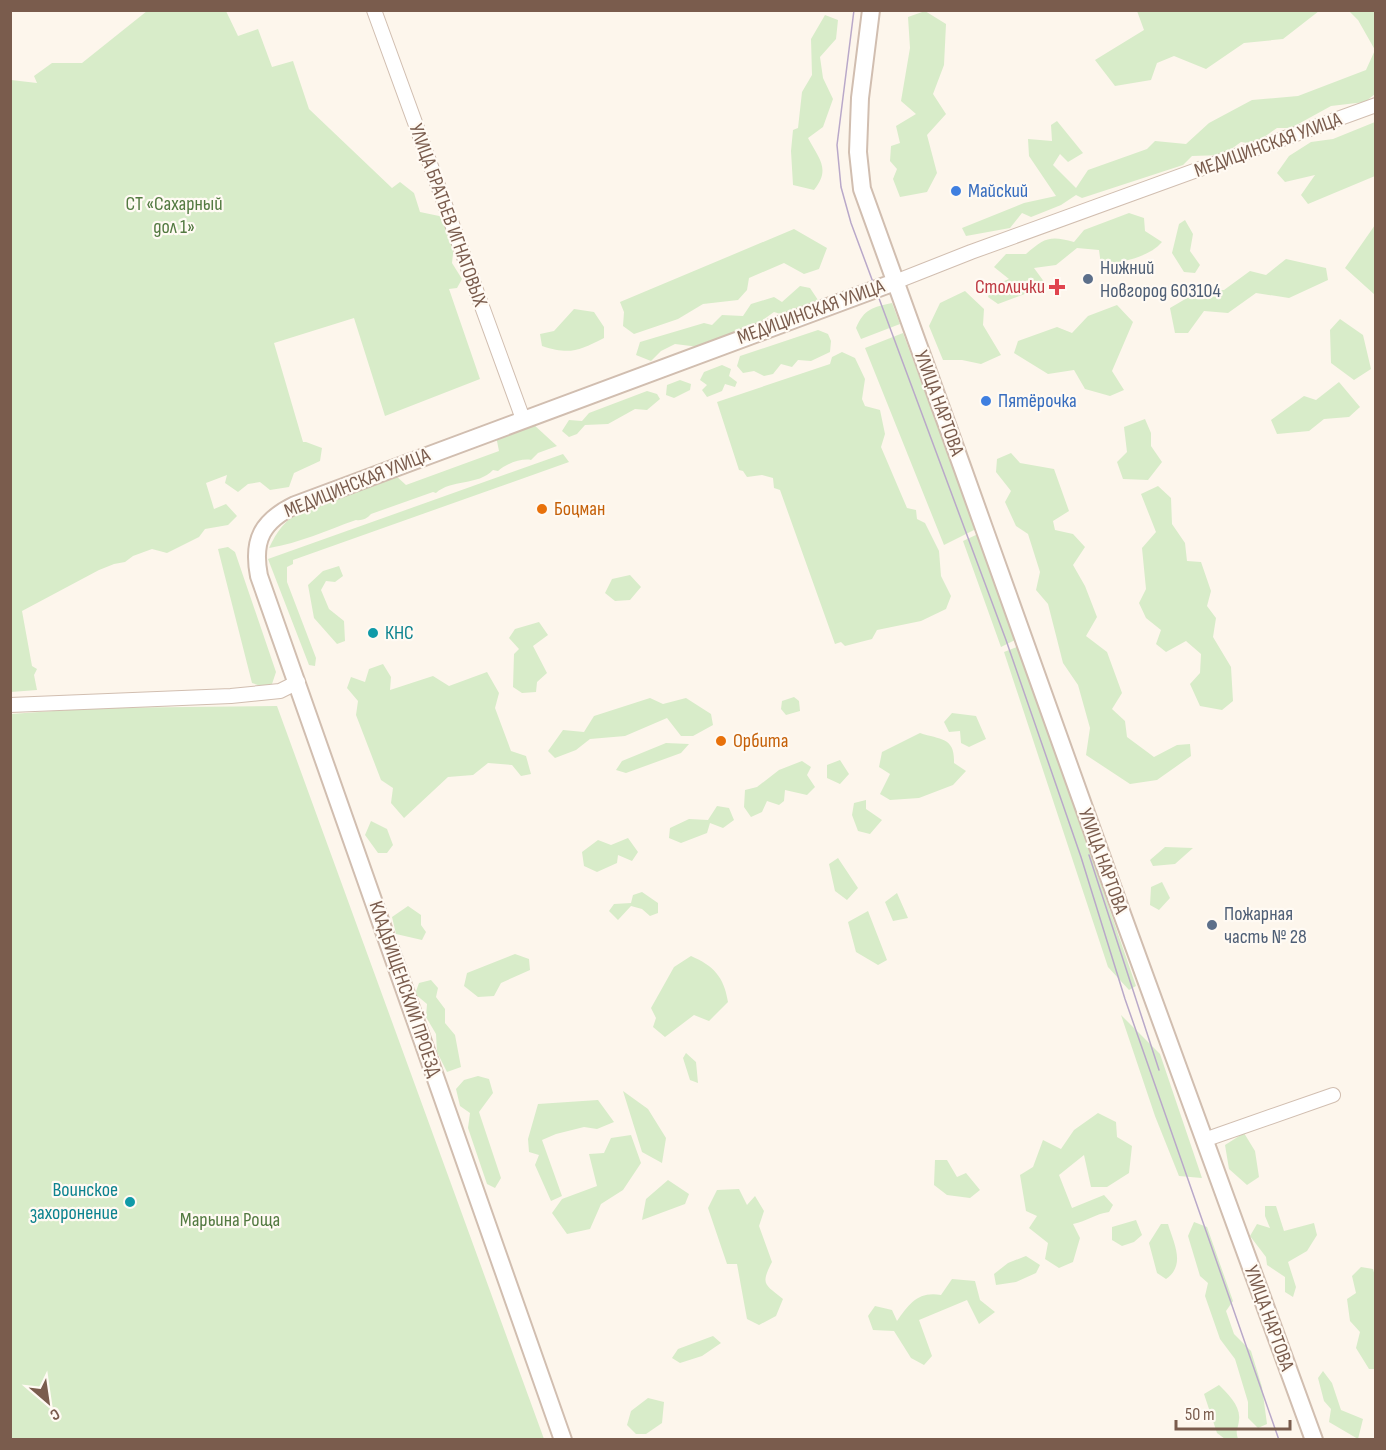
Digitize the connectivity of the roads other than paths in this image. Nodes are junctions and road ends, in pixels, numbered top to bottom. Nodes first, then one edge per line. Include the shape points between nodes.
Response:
1 (374, 10) edge
2 (871, 10) edge
3 (1376, 105) edge
4 (895, 282) junction
5 (523, 419) junction
6 (259, 538) joint
7 (298, 682) junction
8 (10, 705) edge
9 (1333, 1095) dead end
10 (1203, 1140) junction
11 (563, 1440) edge
12 (1314, 1440) edge

1 - 5 street, УЛИЦА БРАТЬЕВ ИГНАТОВЫХ
2 - 4 street, УЛИЦА НАРТОВА via 858,152 862,189
3 - 4 street, МЕДИЦИНСКАЯ УЛИЦА
4 - 5 street, МЕДИЦИНСКАЯ УЛИЦА
4 - 10 street, УЛИЦА НАРТОВА
5 - 6 street, МЕДИЦИНСКАЯ УЛИЦА via 295,505 270,521
6 - 7 street, КЛАДБИЩЕНСКИЙ ПРОЕЗД via 259,576
7 - 8 street via 280,691 241,695
7 - 11 street, КЛАДБИЩЕНСКИЙ ПРОЕЗД
9 - 10 street
10 - 12 street, УЛИЦА НАРТОВА

